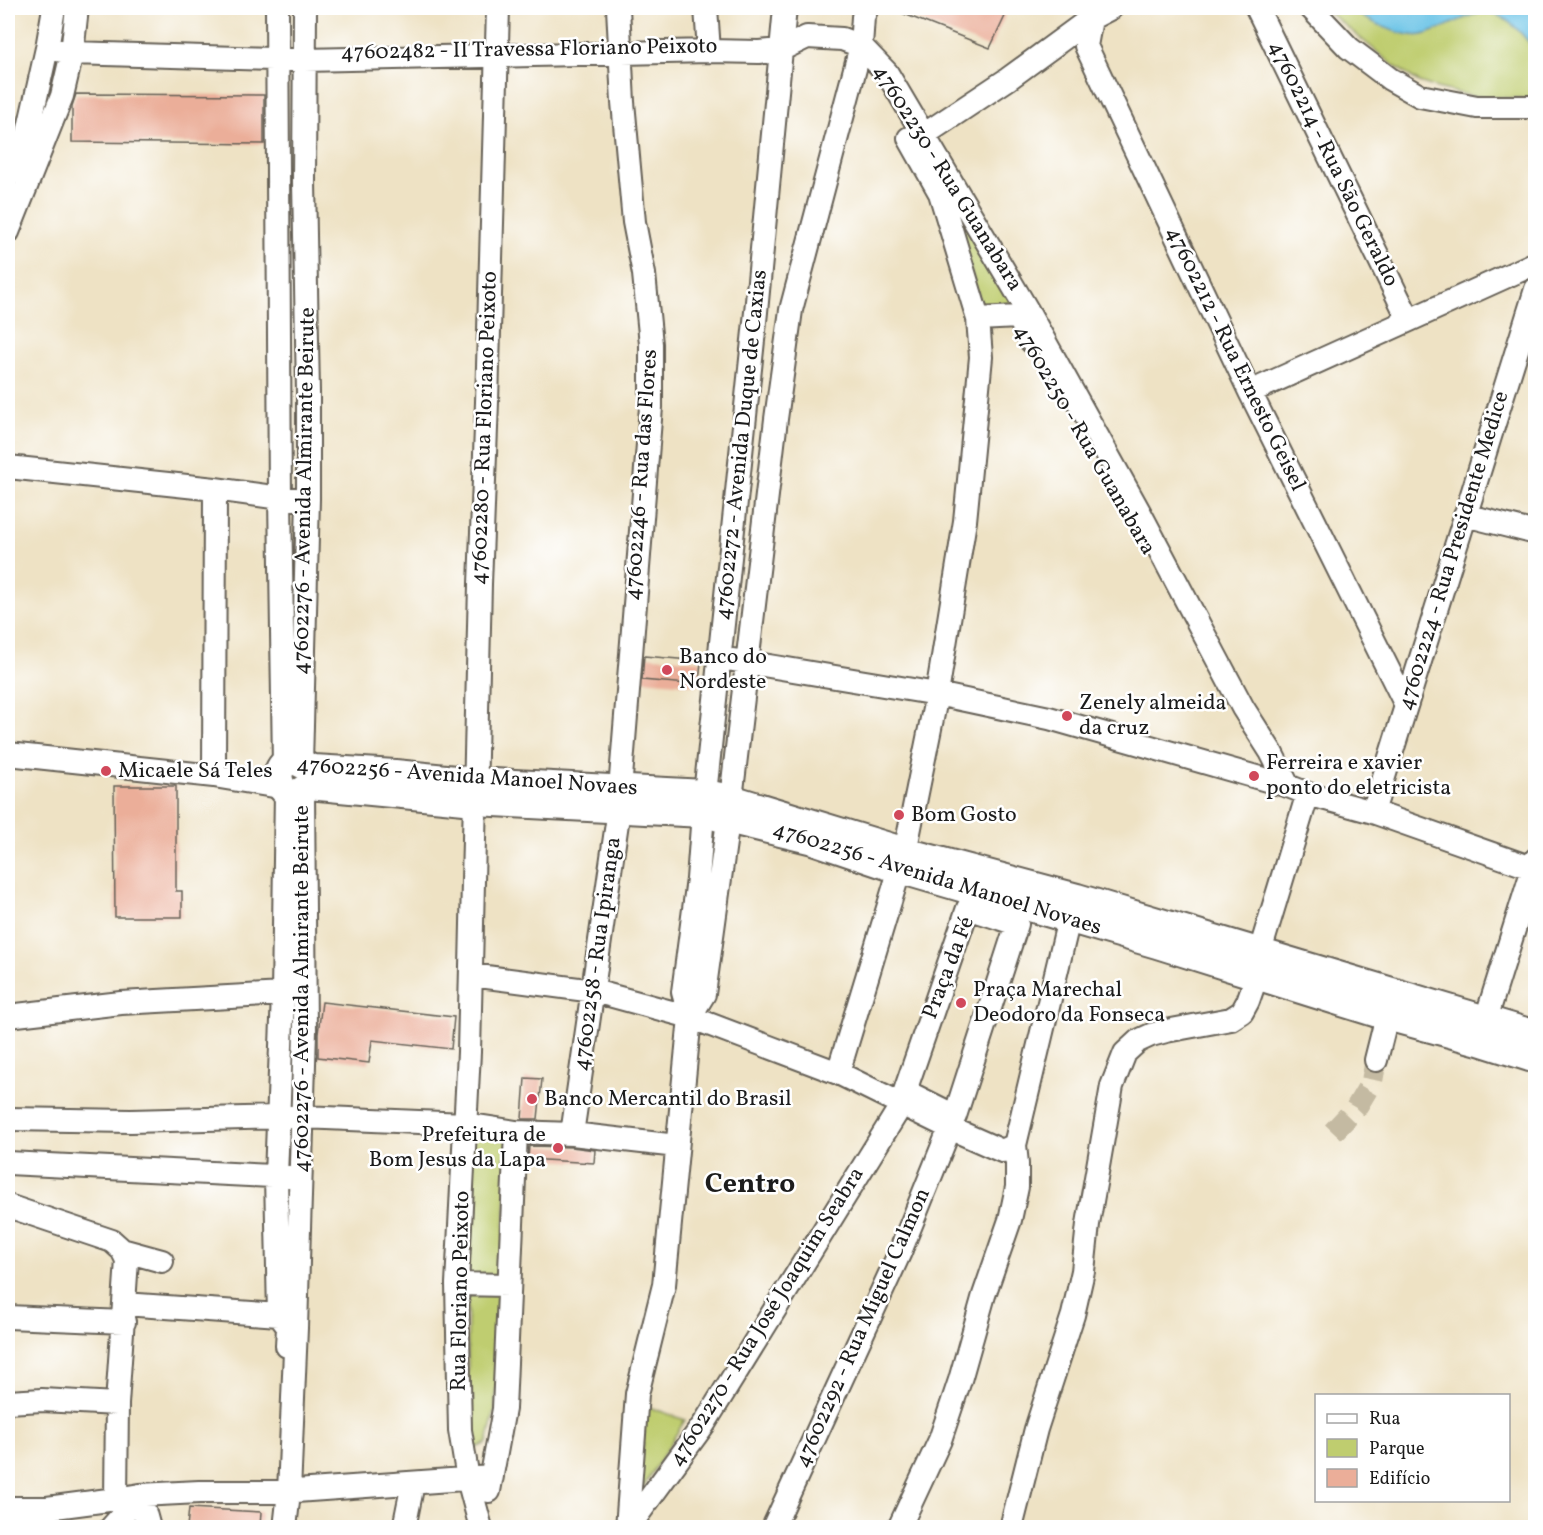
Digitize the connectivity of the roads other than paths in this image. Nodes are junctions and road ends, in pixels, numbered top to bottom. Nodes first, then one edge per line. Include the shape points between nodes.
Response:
1 (54, 8) edge
2 (77, 8) edge
3 (277, 8) edge
4 (305, 8) edge
5 (498, 8) edge
6 (618, 8) edge
7 (706, 8) edge
8 (785, 8) edge
9 (867, 8) edge
10 (883, 8) edge
11 (1111, 8) edge
12 (1257, 8) edge
13 (1311, 8) edge
14 (1092, 13) edge
15 (861, 46) junction
16 (47, 48) junction
17 (708, 49) junction
18 (780, 50) junction
19 (620, 51) junction
20 (72, 53) junction
21 (496, 53) junction
22 (278, 58) junction
23 (305, 58) junction
24 (1536, 107) edge
25 (925, 135) junction
26 (278, 182) junction
27 (304, 182) junction
28 (8, 225) edge
29 (8, 232) edge
30 (1536, 263) edge
31 (1536, 289) edge
32 (791, 310) junction
33 (756, 312) junction
34 (978, 319) junction
35 (1408, 320) junction
36 (1250, 392) junction
37 (8, 467) edge
38 (215, 489) junction
39 (280, 498) junction
40 (308, 499) junction
41 (1465, 515) junction
42 (1536, 533) edge
43 (720, 658) junction
44 (746, 663) junction
45 (937, 694) junction
46 (1406, 705) junction
47 (8, 743) edge
48 (8, 754) edge
49 (214, 770) junction
50 (294, 778) junction
51 (1288, 786) junction
52 (475, 792) junction
53 (1311, 795) junction
54 (620, 799) junction
55 (717, 806) junction
56 (1373, 812) junction
57 (902, 861) junction
58 (1534, 863) edge
59 (1073, 908) junction
60 (1259, 964) junction
61 (471, 975) junction
62 (594, 991) junction
63 (283, 994) junction
64 (8, 1016) edge
65 (1387, 1016) junction
66 (690, 1017) junction
67 (1483, 1031) junction
68 (1536, 1035) edge
69 (1536, 1059) edge
70 (1376, 1060) tunnel mouth
71 (838, 1073) junction
72 (902, 1104) junction
73 (278, 1117) junction
74 (303, 1118) junction
75 (8, 1119) edge
76 (948, 1120) junction
77 (465, 1124) junction
78 (516, 1132) junction
79 (572, 1134) junction
80 (1015, 1145) junction
81 (677, 1146) junction
82 (8, 1163) edge
83 (276, 1176) junction
84 (301, 1177) junction
85 (8, 1206) edge
86 (122, 1250) junction
87 (162, 1261) dead end
88 (456, 1284) junction
89 (509, 1285) junction
90 (124, 1313) junction
91 (8, 1317) edge
92 (288, 1323) junction
93 (8, 1402) edge
94 (117, 1404) junction
95 (492, 1477) junction
96 (468, 1479) junction
97 (413, 1483) junction
98 (286, 1492) junction
99 (140, 1495) junction
100 (116, 1499) junction
101 (8, 1508) edge
102 (111, 1527) edge
103 (149, 1527) edge
104 (278, 1527) edge
105 (285, 1527) edge
106 (404, 1527) edge
107 (482, 1527) edge
108 (627, 1527) edge
109 (773, 1527) edge
110 (899, 1527) edge
111 (1011, 1527) edge

1 - 16 street
2 - 20 street
3 - 22 street
4 - 23 street, 47602276 - Avenida Almirante Beirute
5 - 21 street, 47602280 - Rua Floriano Peixoto
6 - 19 street, 47602246 - Rua das Flores
7 - 17 street
8 - 18 street, 47602272 - Avenida Duque de Caxias
9 - 15 street
10 - 15 street
11 - 14 street
12 - 35 street, 47602214 - Rua São Geraldo
13 - 24 street via 1348,48 1420,96 1478,107
14 - 25 street via 1008,79
14 - 36 street, 47602212 - Rua Ernesto Geisel via 1086,46
15 - 18 street via 842,39 807,37
15 - 25 street, 47602230 - Rua Guanabara via 887,74
15 - 32 street, 47602272 - Avenida Duque de Caxias
15 - 34 street, 47602250 - Rua Guanabara via 940,193
16 - 20 street
16 - 28 street
17 - 18 street
17 - 19 street
18 - 33 street, 47602272 - Avenida Duque de Caxias
19 - 21 street
19 - 54 street, 47602246 - Rua das Flores via 634,222 651,344 651,407
20 - 22 street
20 - 29 street via 62,96
21 - 23 street
21 - 52 street, 47602280 - Rua Floriano Peixoto
22 - 23 street
22 - 26 street
23 - 27 street, 47602276 - Avenida Almirante Beirute
25 - 51 street, 47602230 - Rua Guanabara via 1035,323
26 - 27 street
26 - 39 street
27 - 40 street, 47602276 - Avenida Almirante Beirute
30 - 35 street
31 - 41 street, 47602224 - Rua Presidente Medice
32 - 33 street
32 - 44 street, 47602272 - Avenida Duque de Caxias
33 - 43 street, 47602272 - Avenida Duque de Caxias
34 - 45 street via 981,357 964,521
34 - 51 street, 47602250 - Rua Guanabara via 1018,317 1232,709 1258,753
35 - 36 street
36 - 46 street, 47602212 - Rua Ernesto Geisel
37 - 38 street
38 - 39 street
38 - 49 street
39 - 40 street
39 - 50 street
40 - 50 street, 47602276 - Avenida Almirante Beirute
41 - 42 street
41 - 46 street, 47602224 - Rua Presidente Medice
43 - 44 street
43 - 55 street, 47602272 - Avenida Duque de Caxias
44 - 45 street
44 - 55 street, 47602272 - Avenida Duque de Caxias
45 - 51 street via 1049,718
45 - 57 street
46 - 56 street, 47602224 - Rua Presidente Medice
47 - 49 street
48 - 49 street
49 - 50 street
50 - 52 main road, 47602256 - Avenida Manoel Novaes
50 - 63 street
50 - 74 street, 47602276 - Avenida Almirante Beirute via 305,1031
51 - 53 street
52 - 54 main road, 47602256 - Avenida Manoel Novaes
52 - 61 street, Rua Floriano Peixoto
53 - 56 street
53 - 60 street
54 - 55 main road, 47602256 - Avenida Manoel Novaes
54 - 62 street, 47602258 - Rua Ipiranga
55 - 57 main road, 47602256 - Avenida Manoel Novaes
55 - 66 street, 47602272 - Avenida Duque de Caxias via 698,879 683,992
56 - 58 street
57 - 59 main road, 47602256 - Avenida Manoel Novaes
57 - 71 street
58 - 67 street
59 - 60 main road, 47602256 - Avenida Manoel Novaes
59 - 80 street
60 - 65 main road
60 - 67 main road
60 - 111 street via 1242,1012 1231,1019 1151,1035 1125,1053 1112,1086 1073,1315 1036,1429
61 - 62 street
61 - 77 street, Rua Floriano Peixoto
62 - 66 street
62 - 79 street, 47602258 - Rua Ipiranga
63 - 64 street via 121,1003
63 - 73 street
65 - 67 main road
65 - 70 street
66 - 71 street
66 - 81 street, 47602272 - Avenida Duque de Caxias
67 - 68 main road
67 - 69 main road
71 - 72 street
72 - 76 street
72 - 108 street, 47602270 - Rua José Joaquim Seabra via 704,1424
73 - 74 street
73 - 75 street
73 - 83 street
74 - 77 street
74 - 84 street, 47602276 - Avenida Almirante Beirute
76 - 76 street, Praça da Fé via 905,1091 968,908 1017,924 955,1116
76 - 80 street via 1002,1150
76 - 109 street, 47602292 - Rua Miguel Calmon via 900,1252
77 - 78 street
77 - 88 street, Rua Floriano Peixoto
78 - 79 street
78 - 89 street, Rua Floriano Peixoto
79 - 81 street
80 - 110 street via 1017,1186 1010,1220 940,1440
81 - 108 street, 47602272 - Avenida Duque de Caxias via 664,1285 637,1394
82 - 83 street
83 - 84 street
83 - 92 street
84 - 92 street, 47602276 - Avenida Almirante Beirute
85 - 86 street via 112,1241
86 - 87 street
86 - 90 street via 127,1260
88 - 89 street
88 - 96 street, Rua Floriano Peixoto via 460,1430
89 - 95 street, Rua Floriano Peixoto via 504,1409
90 - 91 street
90 - 92 street
90 - 94 street
92 - 98 street, 47602276 - Avenida Almirante Beirute
93 - 94 street
94 - 100 street
95 - 96 street
95 - 107 street, Rua Floriano Peixoto
96 - 97 street
96 - 107 street, Rua Floriano Peixoto
97 - 98 street
97 - 106 street
98 - 99 street
98 - 104 street
98 - 105 street
99 - 100 street
99 - 102 street
99 - 103 street
100 - 101 street via 47,1508

